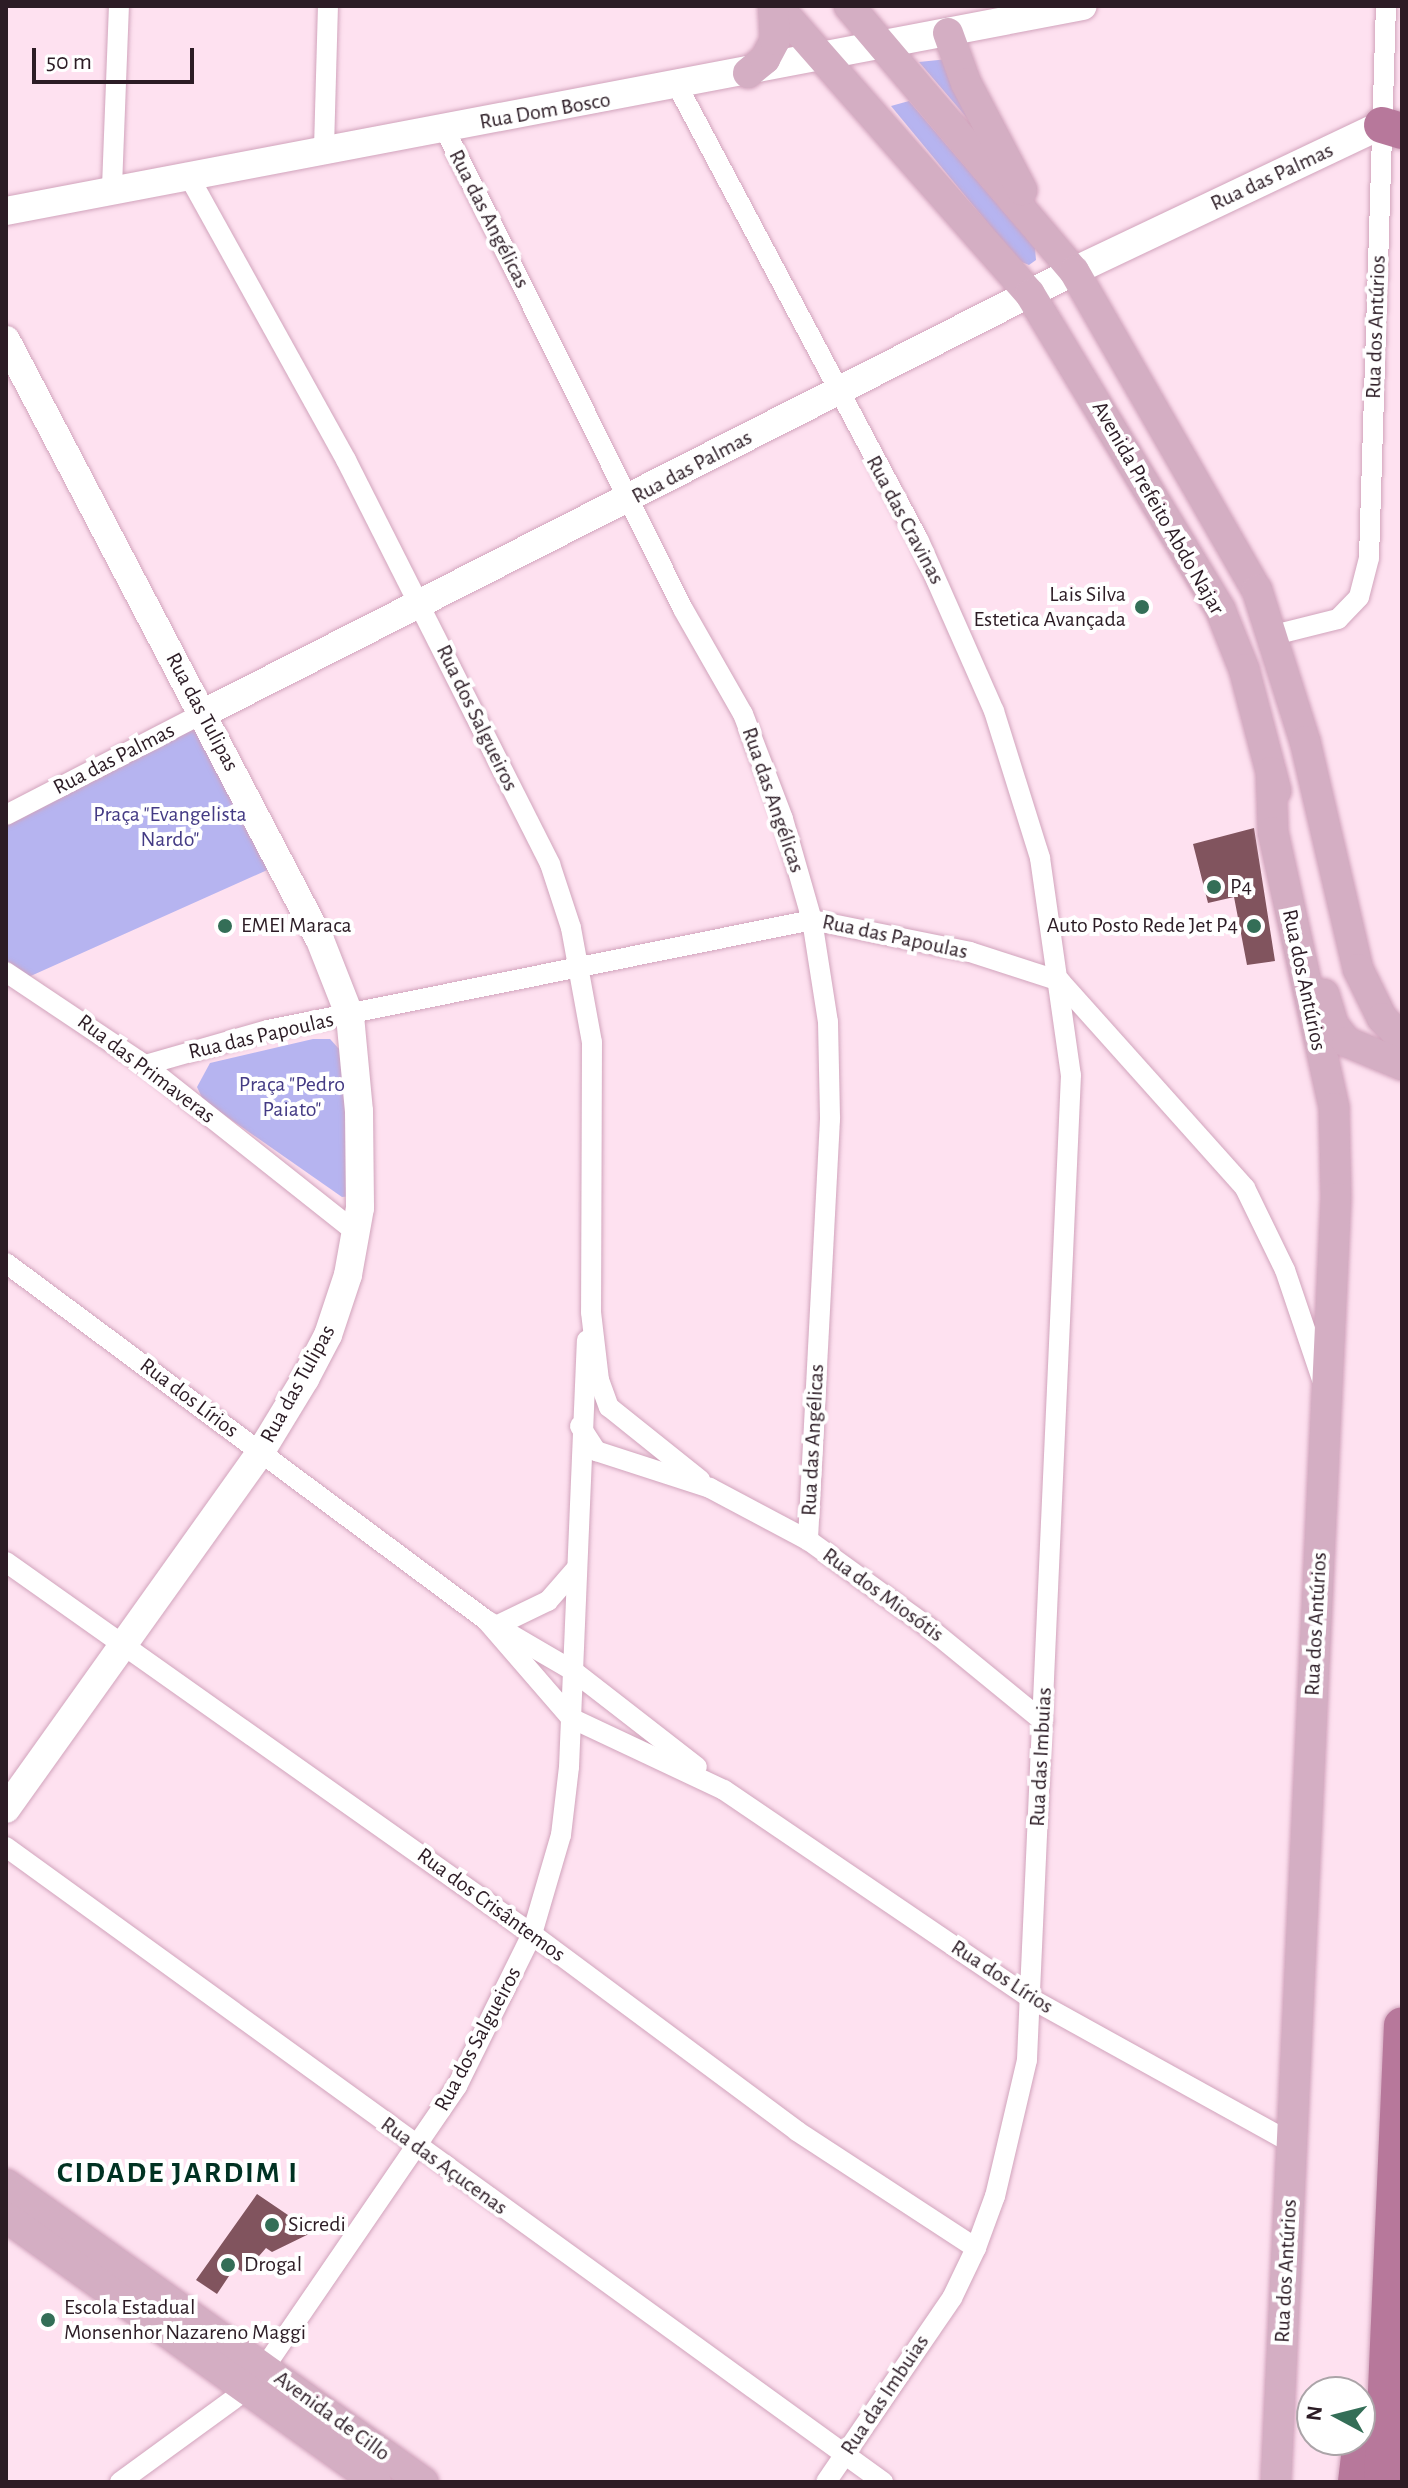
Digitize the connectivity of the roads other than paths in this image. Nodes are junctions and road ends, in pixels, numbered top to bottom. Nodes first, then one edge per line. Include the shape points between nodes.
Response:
1 (119, 6) edge
2 (328, 6) edge
3 (775, 6) edge
4 (849, 6) edge
5 (1083, 6) edge
6 (1386, 6) edge
7 (948, 33) junction
8 (883, 46) junction
9 (823, 59) junction
10 (748, 73) junction
11 (678, 87) junction
12 (444, 128) junction
13 (1392, 128) edge
14 (324, 148) junction
15 (187, 173) junction
16 (112, 187) junction
17 (6, 211) edge
18 (1067, 262) junction
19 (1030, 294) junction
20 (6, 340) edge
21 (836, 392) junction
22 (631, 499) junction
23 (422, 606) junction
24 (1274, 635) junction
25 (200, 715) junction
26 (1271, 772) junction
27 (6, 815) edge
28 (812, 920) junction
29 (578, 967) junction
30 (6, 972) edge
31 (1060, 981) junction
32 (1325, 999) junction
33 (350, 1016) junction
34 (1392, 1028) edge
35 (1317, 1039) junction
36 (145, 1065) junction
37 (1402, 1065) edge
38 (356, 1232) junction
39 (6, 1263) edge
40 (591, 1312) junction
41 (1327, 1394) junction
42 (609, 1407) junction
43 (580, 1426) junction
44 (260, 1453) junction
45 (710, 1488) junction
46 (808, 1540) junction
47 (6, 1562) edge
48 (576, 1569) junction
49 (491, 1623) junction
50 (126, 1646) junction
51 (572, 1670) junction
52 (571, 1718) junction
53 (1043, 1721) junction
54 (724, 1790) junction
55 (6, 1809) edge
56 (6, 1847) edge
57 (532, 1934) junction
58 (1030, 1998) junction
59 (1402, 2025) edge
60 (1399, 2091) junction
61 (1292, 2143) junction
62 (417, 2148) junction
63 (6, 2184) edge
64 (6, 2217) edge
65 (976, 2248) junction
66 (255, 2379) junction
67 (845, 2455) junction
68 (125, 2481) edge
69 (376, 2482) edge
70 (423, 2482) edge
71 (826, 2482) edge
72 (883, 2482) edge
73 (1276, 2482) edge
74 (1356, 2482) edge
75 (1382, 2482) edge

1 - 16 street
2 - 14 street
3 - 9 main road, Avenida Prefeito Abdo Najar
3 - 10 main road via 775,40 765,59
4 - 8 main road, Avenida Prefeito Abdo Najar
5 - 7 main road, Rua Dom Bosco
6 - 13 street, Rua dos Antúrios
7 - 8 main road, Rua Dom Bosco
7 - 18 main road via 977,105
8 - 9 main road, Rua Dom Bosco
8 - 18 main road, Avenida Prefeito Abdo Najar
9 - 10 main road, Rua Dom Bosco
9 - 19 main road, Avenida Prefeito Abdo Najar
10 - 11 main road, Rua Dom Bosco
11 - 12 main road, Rua Dom Bosco
11 - 21 street, Rua das Cravinas
12 - 14 main road, Rua Dom Bosco
12 - 22 street, Rua das Angélicas via 560,355 595,437
13 - 18 main road, Rua das Palmas
13 - 24 street, Rua dos Antúrios via 1369,558 1359,597 1338,619
14 - 15 main road, Rua Dom Bosco
15 - 16 main road, Rua Dom Bosco
15 - 23 street, Rua dos Salgueiros
16 - 17 main road, Rua Dom Bosco
18 - 19 main road, Rua das Palmas
18 - 24 main road, Avenida Prefeito Abdo Najar via 1257,590
19 - 21 main road, Rua das Palmas
19 - 26 main road, Avenida Prefeito Abdo Najar via 1220,609 1244,669
20 - 25 main road, Rua das Tulipas via 134,576
21 - 22 main road, Rua das Palmas
21 - 31 street, Rua das Cravinas via 919,541 994,711 1040,858
22 - 23 main road, Rua das Palmas
22 - 28 street, Rua das Angélicas via 683,609 743,714 783,819
23 - 25 main road, Rua das Palmas
23 - 29 street, Rua dos Salgueiros via 550,864
24 - 34 main road, Avenida Prefeito Abdo Najar via 1305,741 1358,969
25 - 27 street, Rua das Palmas
25 - 33 main road, Rua das Tulipas via 320,940
26 - 32 main road, Avenida Prefeito Abdo Najar
26 - 35 main road, Rua dos Antúrios via 1273,832
28 - 29 street, Rua das Papoulas
28 - 31 street, Rua das Papoulas via 970,952
28 - 46 street, Rua das Angélicas via 828,1022 830,1119
29 - 33 street, Rua das Papoulas
29 - 40 street, Rua dos Salgueiros via 592,1042
30 - 36 street, Rua das Primaveras
31 - 41 street, Rua das Papoulas via 1174,1102 1245,1188 1285,1270
31 - 53 street, Rua das Imbuias via 1071,1075
32 - 34 main road via 1351,991
32 - 35 main road
32 - 37 main road, Avenida Prefeito Abdo Najar via 1334,1026 1347,1042
33 - 36 street, Rua das Papoulas via 268,1030
33 - 38 main road, Rua das Tulipas via 359,1111
35 - 41 main road, Rua dos Antúrios via 1334,1108 1336,1198
36 - 38 street, Rua das Primaveras
38 - 44 main road, Rua das Tulipas via 328,1335
39 - 44 street, Rua dos Lírios
40 - 42 street, Rua dos Salgueiros via 599,1380
40 - 43 street, Rua dos Salgueiros
41 - 61 main road, Rua dos Antúrios
42 - 43 street
42 - 45 street, Rua dos Miosótis
43 - 45 street, Rua dos Miosótis via 596,1451
43 - 48 street, Rua dos Salgueiros
44 - 49 street, Rua dos Lírios
44 - 50 main road, Rua das Tulipas
45 - 46 street, Rua dos Miosótis
46 - 53 street, Rua dos Miosótis via 928,1627
47 - 50 street, Rua dos Crisântemos
48 - 49 street via 548,1601
48 - 51 street, Rua dos Salgueiros
49 - 51 street, Rua dos Lírios
49 - 52 street, Rua dos Lírios
50 - 55 main road, Rua das Tulipas
50 - 57 street, Rua dos Crisântemos
51 - 52 street, Rua dos Salgueiros
51 - 54 street, Rua dos Lírios
52 - 54 street, Rua dos Lírios
52 - 57 street, Rua dos Salgueiros via 561,1835
53 - 58 street, Rua das Imbuias
54 - 58 street, Rua dos Lírios
56 - 62 street, Rua das Açucenas
57 - 62 street, Rua dos Salgueiros via 498,2010
57 - 65 street, Rua dos Crisântemos via 797,2131
58 - 61 street, Rua dos Lírios
58 - 65 street, Rua das Imbuias via 1027,2060 995,2196
59 - 60 highway
60 - 74 highway
60 - 75 highway
61 - 73 main road, Rua dos Antúrios
62 - 66 street, Rua dos Salgueiros
62 - 67 street, Rua das Açucenas
63 - 66 main road, Avenida de Cillo
64 - 66 main road, Avenida de Cillo
65 - 67 street, Rua das Imbuias via 952,2298
66 - 68 street, Rua dos Salgueiros
66 - 69 main road, Avenida de Cillo
66 - 70 main road, Avenida de Cillo
67 - 71 street, Rua das Imbuias
67 - 72 street, Rua das Açucenas

